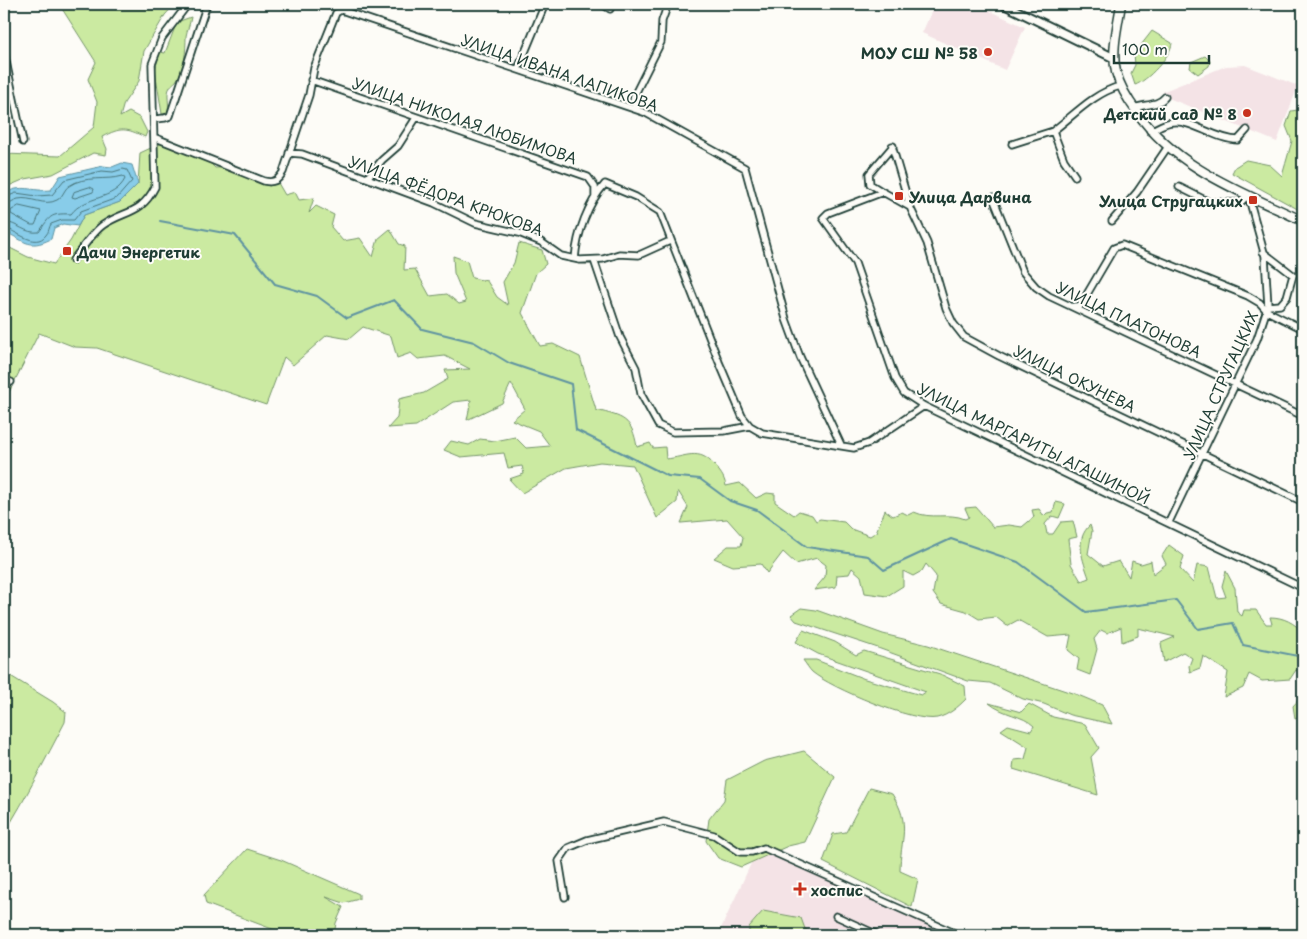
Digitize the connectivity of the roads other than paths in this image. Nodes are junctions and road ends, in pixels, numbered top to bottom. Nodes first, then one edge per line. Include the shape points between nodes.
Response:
1 (188, 4) edge
2 (206, 4) edge
3 (546, 4) edge
4 (602, 4) edge
5 (668, 4) edge
6 (1003, 4) edge
7 (1121, 4) edge
8 (610, 8) dead end
9 (4, 52) edge
10 (1114, 58) junction
11 (518, 69) junction
12 (311, 80) junction
13 (1120, 86) junction
14 (634, 96) junction
15 (1165, 97) dead end
16 (619, 104) junction
17 (1134, 108) junction
18 (639, 111) junction
19 (416, 118) junction
20 (154, 119) junction
21 (1247, 130) dead end
22 (1053, 131) junction
23 (1150, 131) junction
24 (156, 138) junction
25 (23, 142) dead end
26 (1012, 144) dead end
27 (1167, 148) junction
28 (290, 153) junction
29 (1075, 176) dead end
30 (367, 178) junction
31 (1179, 188) dead end
32 (884, 192) junction
33 (1248, 194) junction
34 (595, 198) junction
35 (993, 198) dead end
36 (910, 207) junction
37 (1112, 221) dead end
38 (1303, 221) edge
39 (670, 241) junction
40 (1263, 252) junction
41 (576, 259) junction
42 (73, 260) dead end
43 (594, 260) junction
44 (1082, 303) junction
45 (1068, 304) junction
46 (1268, 308) junction
47 (1098, 317) junction
48 (1303, 329) edge
49 (4, 380) edge
50 (11, 382) dead end
51 (1237, 384) junction
52 (924, 406) junction
53 (1303, 416) edge
54 (750, 426) junction
55 (841, 445) junction
56 (1203, 454) junction
57 (1303, 502) edge
58 (1169, 522) junction
59 (1303, 588) edge
60 (565, 897) dead end
61 (836, 916) dead end
62 (878, 935) edge
63 (959, 935) edge

1 - 20 street via 162,38 155,55 151,77
2 - 20 street via 170,116
3 - 11 street
4 - 8 street
5 - 14 street via 662,21 661,42
6 - 10 street
7 - 10 main road
9 - 25 street
10 - 13 main road
11 - 12 street, УЛИЦА ИВАНА ЛАПИКОВА via 341,10 336,13
11 - 16 street, УЛИЦА ИВАНА ЛАПИКОВА
12 - 19 street, УЛИЦА НИКОЛАЯ ЛЮБИМОВА
12 - 28 street
13 - 17 main road
13 - 22 street via 1095,98
14 - 16 street via 629,103
14 - 18 street
15 - 17 street via 1156,104
16 - 18 street, УЛИЦА ИВАНА ЛАПИКОВА
17 - 23 main road
18 - 55 street, УЛИЦА ИВАНА ЛАПИКОВА via 745,168 786,319
19 - 30 street via 398,146
19 - 34 street, УЛИЦА НИКОЛАЯ ЛЮБИМОВА via 588,177 594,187
20 - 24 street
21 - 23 street via 1238,140 1179,122 1170,122
22 - 26 street
22 - 29 street via 1064,160
23 - 27 main road
24 - 28 street via 271,183 280,178
24 - 42 street via 156,178 150,196 137,210 103,226
27 - 33 main road via 1196,169
27 - 37 street via 1137,192
28 - 30 street, УЛИЦА ФЁДОРА КРЮКОВА via 302,154
30 - 41 street, УЛИЦА ФЁДОРА КРЮКОВА via 434,203 475,223 519,233 541,242 561,256
31 - 33 street via 1209,202 1240,203
32 - 36 street
32 - 36 street, УЛИЦА ОКУНЕВА via 870,184 869,174 893,146
32 - 52 street, УЛИЦА МАРГАРИТЫ АГАШИНОЙ via 828,212 823,218 855,263 899,387
33 - 38 main road
33 - 40 street, УЛИЦА СТРУГАЦКИХ
34 - 39 street via 605,184 636,197 660,212
34 - 41 street via 580,231
35 - 45 street, УЛИЦА ПЛАТОНОВА via 1023,272 1036,287
36 - 56 street, УЛИЦА ОКУНЕВА via 927,243 946,308 964,337
39 - 43 street, УЛИЦА ФЁДОРА КРЮКОВА via 644,254 619,254
39 - 54 street via 742,416
40 - 46 street, УЛИЦА СТРУГАЦКИХ
40 - 46 street via 1293,275 1280,305
41 - 43 street, УЛИЦА ФЁДОРА КРЮКОВА
43 - 54 street via 620,337 636,368 641,394 658,425 673,432 724,431
44 - 45 street via 1078,306
44 - 46 street via 1114,248 1122,245 1248,296
44 - 47 street via 1082,308
45 - 47 street, УЛИЦА ПЛАТОНОВА
46 - 48 street
46 - 51 street, УЛИЦА СТРУГАЦКИХ
47 - 51 street, УЛИЦА ПЛАТОНОВА
49 - 50 street
51 - 53 street, УЛИЦА ПЛАТОНОВА
51 - 56 street, УЛИЦА СТРУГАЦКИХ
52 - 55 street via 869,443 854,448
52 - 58 street, УЛИЦА МАРГАРИТЫ АГАШИНОЙ
54 - 55 street via 762,433
56 - 57 street, УЛИЦА ОКУНЕВА
56 - 58 street, УЛИЦА СТРУГАЦКИХ
58 - 59 street, УЛИЦА МАРГАРИТЫ АГАШИНОЙ
60 - 63 street via 559,861 568,848 587,840 664,822 714,835 740,852 764,848 787,856 814,872
61 - 62 street

